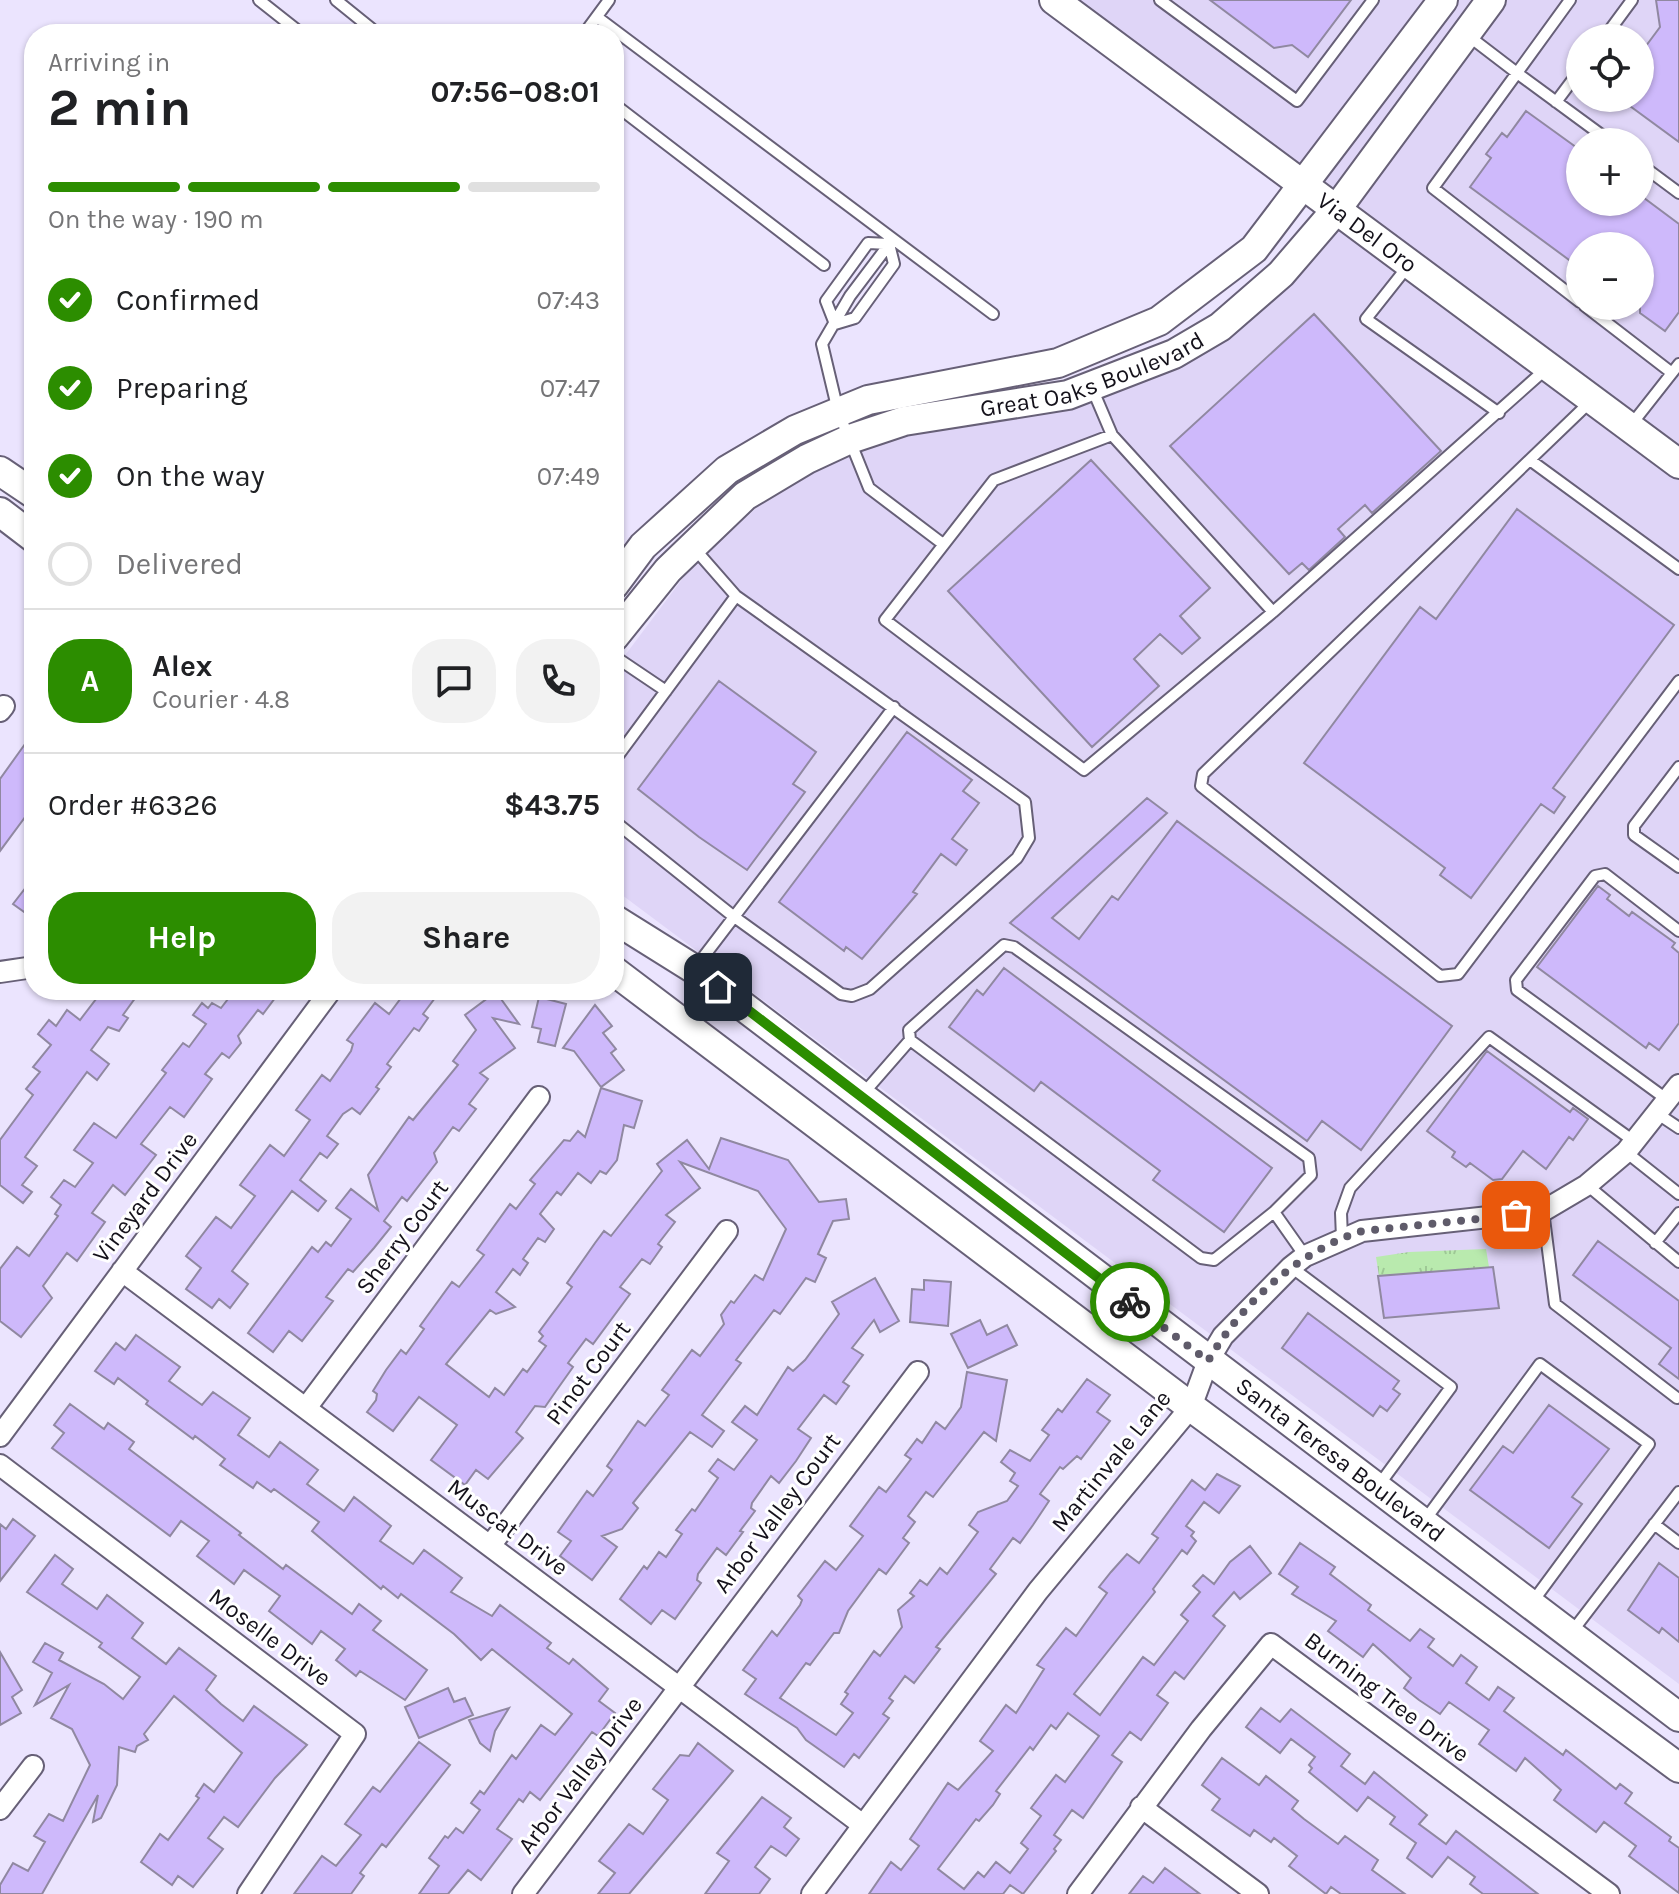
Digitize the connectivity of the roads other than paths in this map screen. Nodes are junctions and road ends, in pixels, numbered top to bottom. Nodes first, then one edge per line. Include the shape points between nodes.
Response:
1 (259, 0) edge
2 (336, 0) edge
3 (609, 0) edge
4 (1160, 0) edge
5 (1373, 0) edge
6 (1491, 0) edge
7 (1570, 0) edge
8 (1632, 0) edge
9 (1434, 3) edge
10 (1069, 7) edge
11 (597, 17) junction
12 (289, 24) edge
13 (366, 24) edge
14 (592, 24) edge
15 (606, 24) edge
16 (1614, 24) edge
17 (1466, 34) junction
18 (624, 38) edge
19 (1517, 73) junction
20 (1566, 89) edge
21 (1556, 102) junction
22 (624, 112) edge
23 (1592, 128) edge
24 (1654, 174) edge
25 (1303, 186) junction
26 (1679, 193) edge
27 (1336, 210) junction
28 (891, 241) junction
29 (1410, 264) junction
30 (824, 265) dead end
31 (1566, 291) edge
32 (993, 314) dead end
33 (1605, 320) edge
34 (835, 324) junction
35 (1549, 367) junction
36 (1675, 369) edge
37 (1091, 386) junction
38 (1593, 399) junction
39 (838, 411) junction
40 (1499, 413) junction
41 (1629, 427) junction
42 (1112, 435) junction
43 (850, 439) junction
44 (1677, 457) edge
45 (1530, 460) junction
46 (0, 471) edge
47 (24, 487) edge
48 (0, 512) edge
49 (24, 530) edge
50 (943, 544) junction
51 (693, 546) junction
52 (1679, 569) edge
53 (624, 572) edge
54 (736, 596) junction
55 (1273, 612) junction
56 (624, 625) edge
57 (624, 663) edge
58 (1679, 681) edge
59 (666, 691) junction
60 (894, 707) junction
61 (624, 748) edge
62 (1679, 767) edge
63 (624, 829) edge
64 (1679, 867) edge
65 (733, 916) junction
66 (624, 925) edge
67 (1679, 931) edge
68 (24, 968) edge
69 (694, 969) junction
70 (0, 972) edge
71 (624, 979) edge
72 (324, 1000) edge
73 (910, 1040) junction
74 (861, 1096) junction
75 (539, 1097) dead end
76 (1669, 1100) edge
77 (1679, 1128) edge
78 (1630, 1147) junction
79 (1587, 1185) junction
80 (1679, 1194) edge
81 (1543, 1211) junction
82 (1274, 1212) junction
83 (1679, 1213) edge
84 (727, 1231) dead end
85 (1342, 1238) junction
86 (1655, 1243) junction
87 (1298, 1261) junction
88 (1679, 1262) edge
89 (122, 1271) junction
90 (1208, 1361) junction
91 (918, 1372) dead end
92 (1677, 1398) edge
93 (1191, 1407) junction
94 (306, 1408) junction
95 (0, 1436) edge
96 (0, 1465) edge
97 (1376, 1490) junction
98 (1679, 1492) edge
99 (1422, 1524) junction
100 (1654, 1524) junction
101 (1679, 1543) edge
102 (490, 1546) junction
103 (1530, 1606) junction
104 (1570, 1635) junction
105 (677, 1687) junction
106 (1679, 1717) edge
107 (33, 1766) dead end
108 (1679, 1768) edge
109 (1141, 1807) junction
110 (0, 1809) edge
111 (863, 1825) junction
112 (248, 1894) edge
113 (523, 1894) edge
114 (812, 1894) edge
115 (1078, 1894) edge
116 (1258, 1894) edge
117 (1609, 1894) edge

1 - 12 lane
2 - 13 lane
3 - 11 lane
4 - 5 lane via 1297,101
6 - 17 main road, Great Oaks Boulevard
7 - 19 lane
8 - 16 lane
9 - 25 main road, Great Oaks Boulevard
10 - 25 main road, Via Del Oro
11 - 14 lane
11 - 15 lane
17 - 19 lane
17 - 27 main road, Great Oaks Boulevard
18 - 28 lane
19 - 21 lane
19 - 31 lane via 1433,188
20 - 21 lane
21 - 23 lane
22 - 30 lane
24 - 26 lane
25 - 27 main road, Via Del Oro
25 - 39 main road, Great Oaks Boulevard via 1254,249 1159,321 1058,363 963,379
27 - 29 main road, Via Del Oro
27 - 37 main road, Great Oaks Boulevard via 1281,274 1220,327 1174,354
28 - 32 lane
28 - 34 lane
28 - 34 lane via 894,264 855,318
28 - 34 lane via 868,243 826,301
29 - 35 main road, Via Del Oro
29 - 40 lane via 1366,319
33 - 36 lane
34 - 39 lane via 822,344
35 - 38 main road, Via Del Oro
35 - 40 lane
36 - 41 lane
37 - 42 lane
37 - 43 main road, Great Oaks Boulevard via 1068,395 904,421
38 - 41 main road, Via Del Oro
38 - 45 lane
39 - 43 lane
39 - 53 main road, Great Oaks Boulevard via 727,470 643,546
40 - 55 lane
41 - 44 main road, Via Del Oro
42 - 50 lane via 994,480
42 - 55 lane
43 - 50 lane via 869,488
43 - 51 main road, Great Oaks Boulevard via 745,496
45 - 52 lane
45 - 58 lane via 1203,774 1201,786 1440,976 1458,974
46 - 47 main road
48 - 49 main road
50 - 55 lane via 885,620 1084,770
51 - 54 lane
51 - 56 main road, Great Oaks Boulevard
54 - 59 lane
54 - 60 lane
57 - 59 lane
59 - 61 lane
60 - 65 lane
60 - 65 lane via 1025,802 1029,838 1017,858 870,989 852,996 841,994
62 - 64 lane via 1634,826 1634,835
63 - 65 lane
65 - 69 lane
66 - 69 main road, Santa Teresa Boulevard
67 - 76 lane via 1605,874 1595,876 1516,980 1517,990
68 - 70 street
69 - 74 main road, Santa Teresa Boulevard
71 - 93 main road, Santa Teresa Boulevard
72 - 89 street, Vineyard Drive
73 - 74 lane
73 - 82 lane via 1201,1258 1214,1260
73 - 82 lane via 909,1030 1004,945 1014,947 1309,1158 1311,1175
74 - 90 main road, Santa Teresa Boulevard
75 - 94 street, Sherry Court
76 - 77 lane
76 - 78 street, Martinvale Lane
78 - 79 street, Martinvale Lane
78 - 80 lane
78 - 85 lane via 1489,1037 1350,1188 1341,1213
79 - 81 street, Martinvale Lane
79 - 86 lane
81 - 85 street, Martinvale Lane via 1362,1231
81 - 92 lane via 1555,1304
82 - 87 lane
83 - 86 lane
84 - 102 street, Pinot Court
85 - 87 street, Martinvale Lane
86 - 88 lane
87 - 90 street, Martinvale Lane via 1223,1336
87 - 97 lane via 1451,1387
89 - 94 street, Muscat Drive
89 - 95 street, Vineyard Drive
90 - 93 street, Martinvale Lane
90 - 97 main road, Santa Teresa Boulevard
91 - 105 street, Arbor Valley Court
93 - 108 main road, Santa Teresa Boulevard
93 - 111 street, Martinvale Lane via 1038,1591
94 - 102 street, Muscat Drive
96 - 112 street, Moselle Drive via 355,1734
97 - 99 main road, Santa Teresa Boulevard
98 - 100 lane
99 - 103 main road, Santa Teresa Boulevard
99 - 103 lane via 1540,1364 1649,1444
100 - 101 lane
100 - 104 lane
102 - 105 street, Muscat Drive
103 - 104 main road, Santa Teresa Boulevard
104 - 106 main road, Santa Teresa Boulevard
105 - 111 street, Muscat Drive
105 - 113 street, Arbor Valley Drive
107 - 110 street
109 - 115 street, Burning Tree Drive
109 - 116 street
109 - 117 street, Burning Tree Drive via 1271,1644
111 - 114 street, Martinvale Lane

